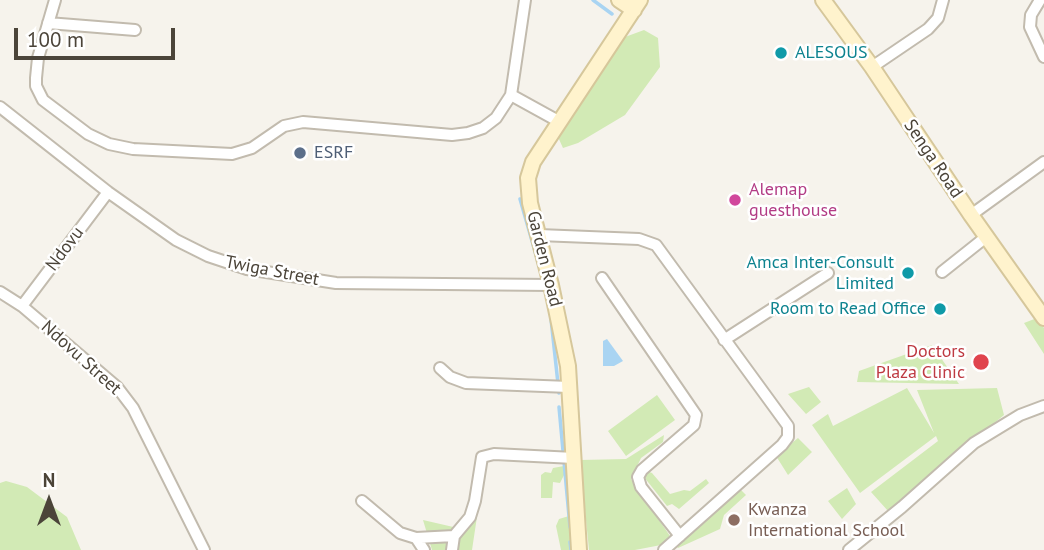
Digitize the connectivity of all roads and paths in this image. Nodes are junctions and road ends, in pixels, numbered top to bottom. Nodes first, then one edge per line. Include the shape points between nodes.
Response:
1 (55, 0) edge
2 (525, 0) edge
3 (619, 0) edge
4 (823, 0) edge
5 (943, 0) edge
6 (1040, 0) edge
7 (637, 5) edge
8 (48, 23) junction
9 (135, 30) dead end
10 (1044, 57) edge
11 (872, 67) junction
12 (511, 95) junction
13 (0, 107) edge
14 (560, 122) junction
15 (1044, 162) edge
16 (108, 192) junction
17 (971, 215) junction
18 (539, 235) junction
19 (986, 237) junction
20 (942, 272) dead end
21 (828, 273) dead end
22 (602, 278) dead end
23 (551, 285) junction
24 (0, 292) edge
25 (22, 306) junction
26 (1044, 318) edge
27 (724, 340) junction
28 (440, 368) dead end
29 (569, 387) junction
30 (1044, 406) edge
31 (574, 458) junction
32 (362, 501) dead end
33 (454, 536) junction
34 (680, 536) junction
35 (416, 538) junction
36 (204, 550) edge
37 (425, 550) edge
38 (452, 550) edge
39 (579, 550) edge
40 (664, 550) edge
41 (849, 550) edge

1 - 8 street
2 - 12 street
3 - 7 street
4 - 11 street, Senga Road
5 - 11 street via 938,18 928,29
6 - 10 street via 1030,27
7 - 14 street, Garden Road
8 - 9 street
8 - 12 street via 38,58 38,94 88,134 133,149 242,153 284,126 303,122 468,134 496,118
11 - 17 street, Senga Road
12 - 14 street
13 - 16 street, Twiga Street
14 - 18 street, Garden Road via 533,162 528,178
15 - 17 street
16 - 23 street, Twiga Street via 176,240 247,269 336,283
16 - 25 street, Ndovu
17 - 19 street, Senga Road
18 - 23 street, Garden Road
18 - 27 street via 639,239 656,245
19 - 20 street
19 - 26 street, Senga Road
21 - 27 street
22 - 34 street via 696,415 694,425 638,477
23 - 29 street, Garden Road
24 - 25 street, Ndovu Street
25 - 36 street, Ndovu Street via 100,371 134,408
27 - 34 street via 786,421 788,437
28 - 29 street via 466,383
29 - 31 street, Garden Road
30 - 41 street via 974,443
31 - 33 street via 494,453 482,457 470,517
31 - 39 street, Garden Road
32 - 35 street via 400,533
33 - 35 street
33 - 38 street
34 - 40 street
35 - 37 street

